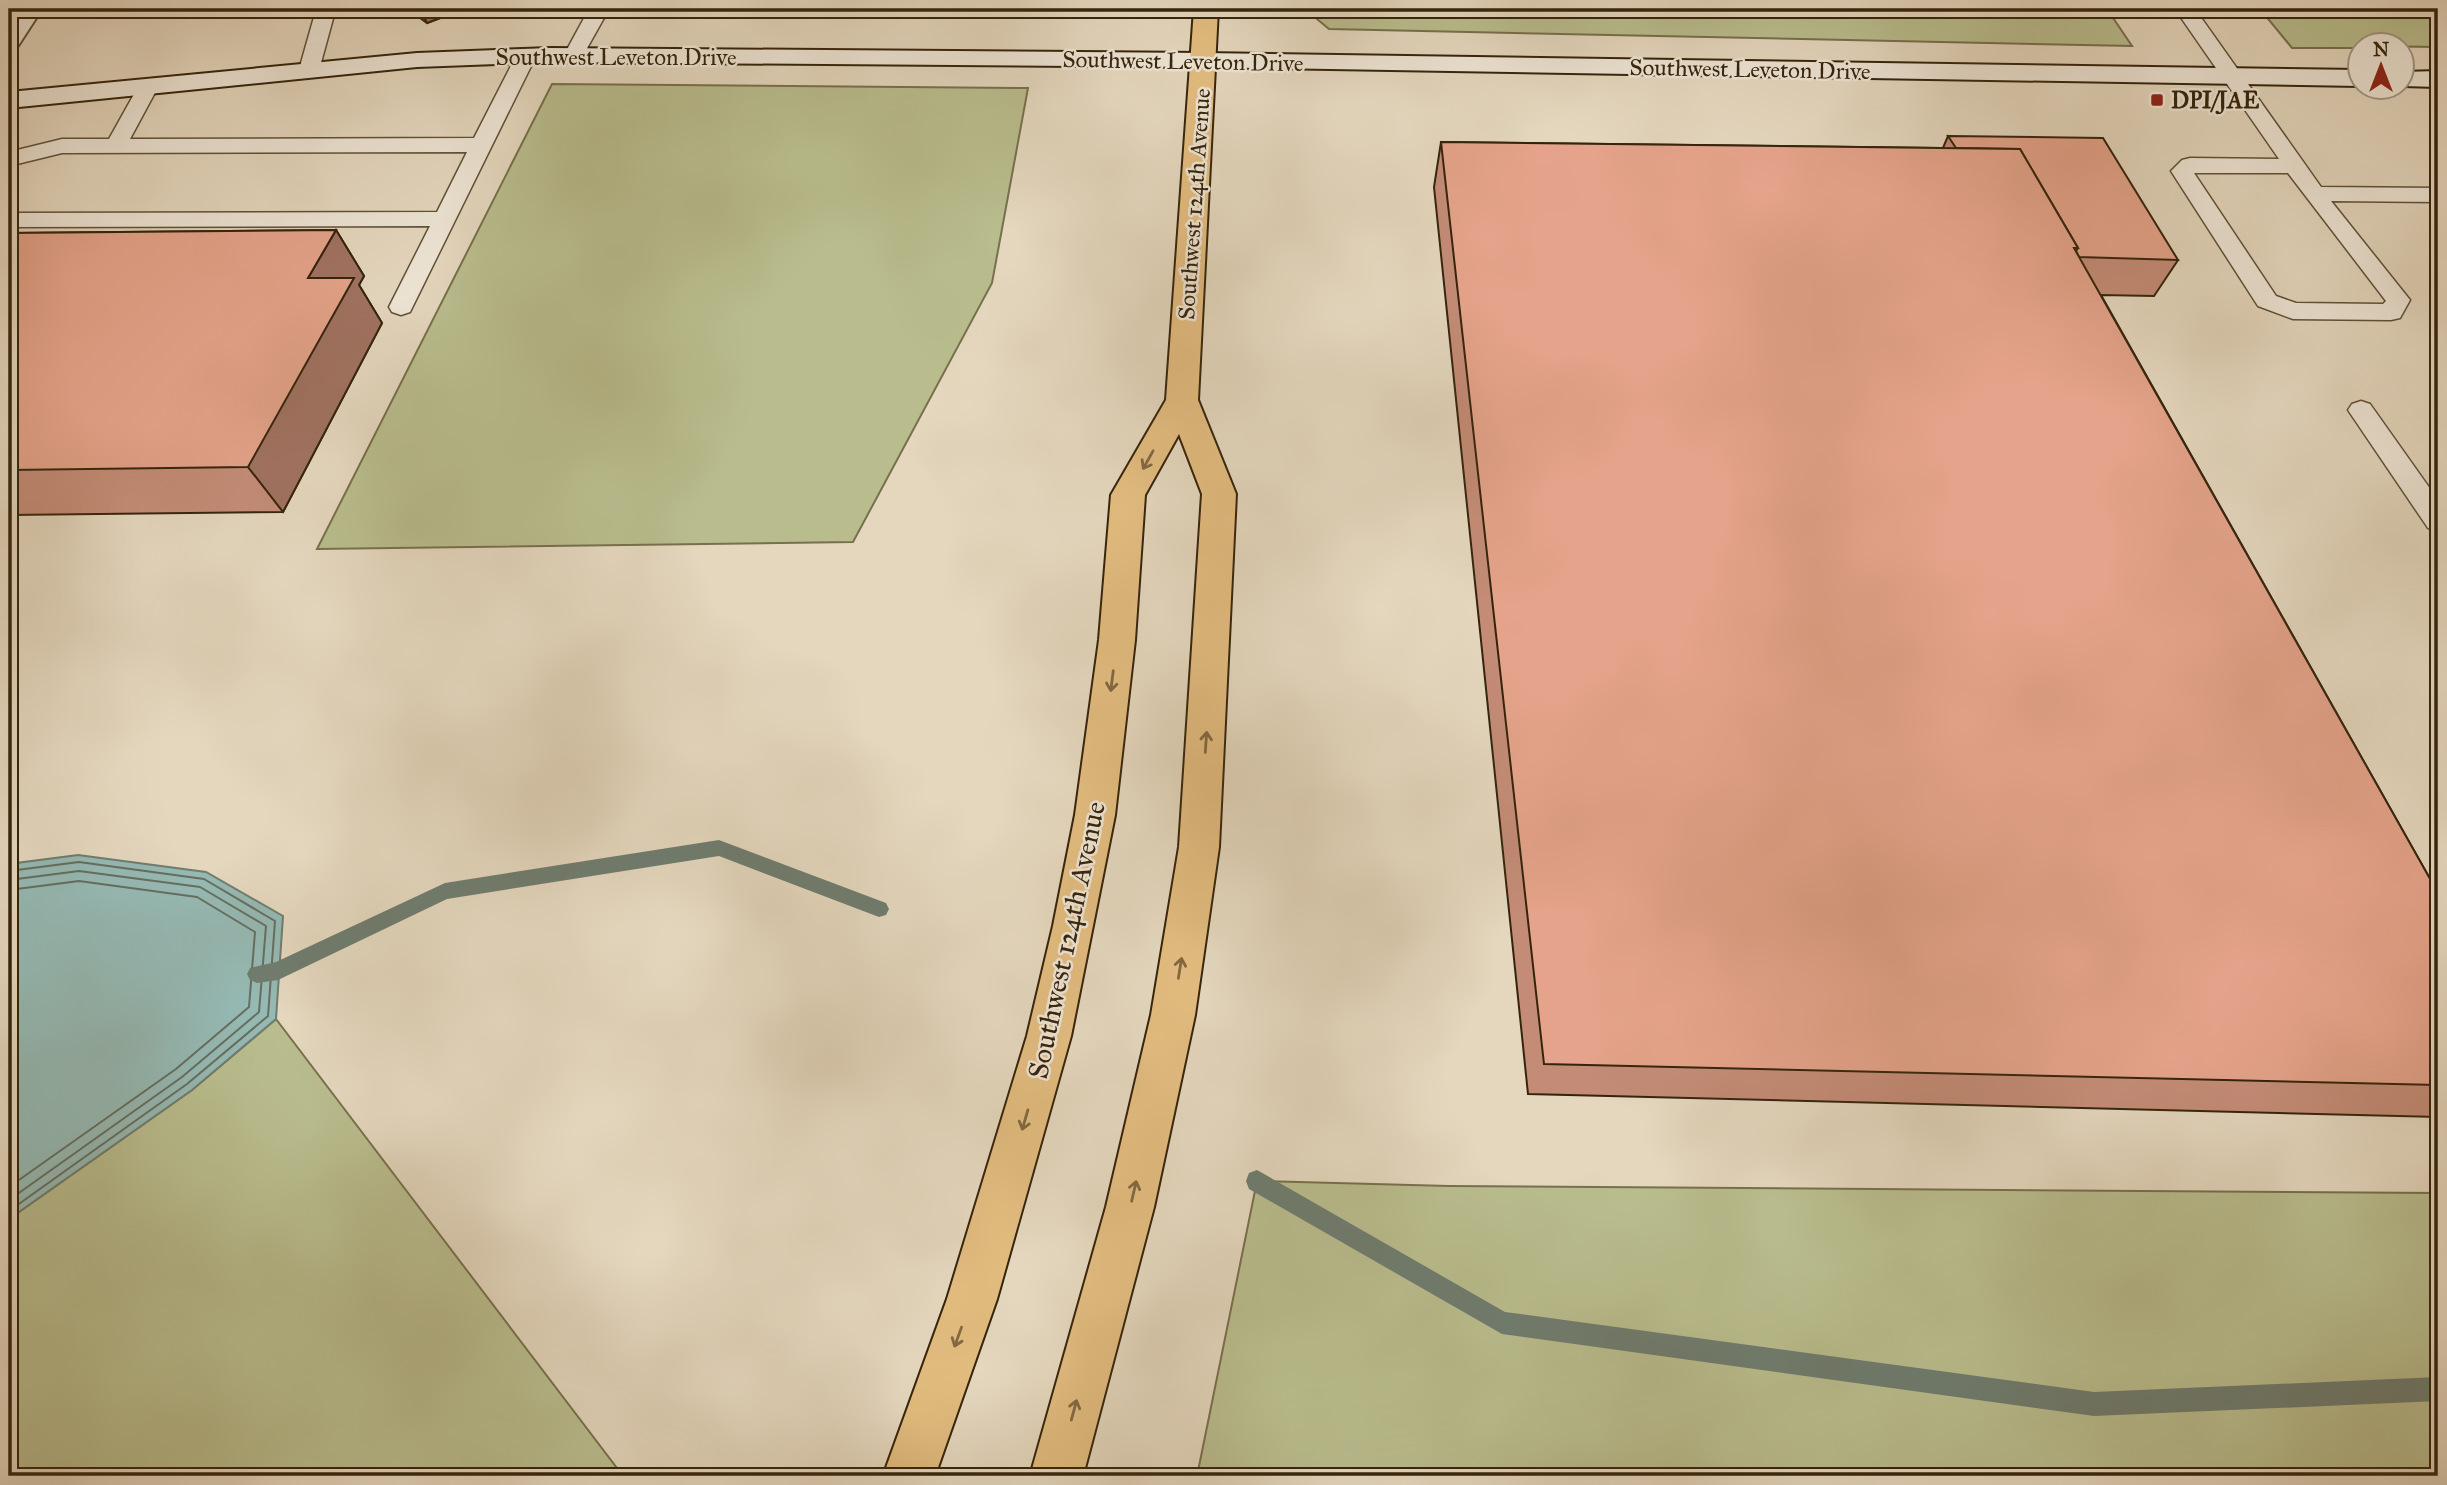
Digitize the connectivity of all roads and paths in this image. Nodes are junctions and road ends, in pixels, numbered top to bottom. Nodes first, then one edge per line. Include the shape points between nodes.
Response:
1 (30, 9) edge
2 (316, 9) edge
3 (599, 9) edge
4 (1206, 9) edge
5 (2185, 9) edge
6 (9, 41) edge
7 (526, 55) junction
8 (573, 55) junction
9 (1203, 60) junction
10 (309, 70) junction
11 (2234, 76) junction
12 (2346, 78) edge
13 (2416, 79) edge
14 (2438, 79) edge
15 (148, 87) junction
16 (9, 100) edge
17 (481, 145) junction
18 (116, 146) junction
19 (9, 159) edge
20 (2295, 166) junction
21 (2314, 194) junction
22 (2438, 195) edge
23 (444, 219) junction
24 (9, 220) edge
25 (401, 307) dead end
26 (1182, 400) junction
27 (2361, 410) dead end
28 (2438, 521) edge
29 (909, 1476) edge
30 (1056, 1476) edge

1 - 6 street
2 - 10 lane via 324,15
3 - 8 lane
4 - 9 main road, Southwest 124th Avenue
5 - 11 lane
7 - 8 street, Southwest Leveton Drive
7 - 10 street, Southwest Leveton Drive
7 - 17 lane
8 - 9 street, Southwest Leveton Drive
9 - 11 street, Southwest Leveton Drive
9 - 26 main road, Southwest 124th Avenue
10 - 15 street, Southwest Leveton Drive
11 - 12 street, Southwest Leveton Drive
11 - 20 lane
13 - 14 street
15 - 16 street, Southwest Leveton Drive
15 - 18 lane
17 - 18 lane
17 - 23 lane
18 - 19 lane via 62,146
20 - 21 lane
20 - 21 lane via 2190,164 2182,171 2267,301 2293,311 2391,312 2398,300
21 - 22 lane
23 - 24 lane
23 - 25 lane
26 -> 29 main road, Southwest 124th Avenue via 1128,495 1118,640 1095,816 1069,950 1049,1036 972,1299
30 -> 26 main road, Southwest 124th Avenue via 1130,1207 1173,1015 1199,847 1219,494
27 - 28 lane

